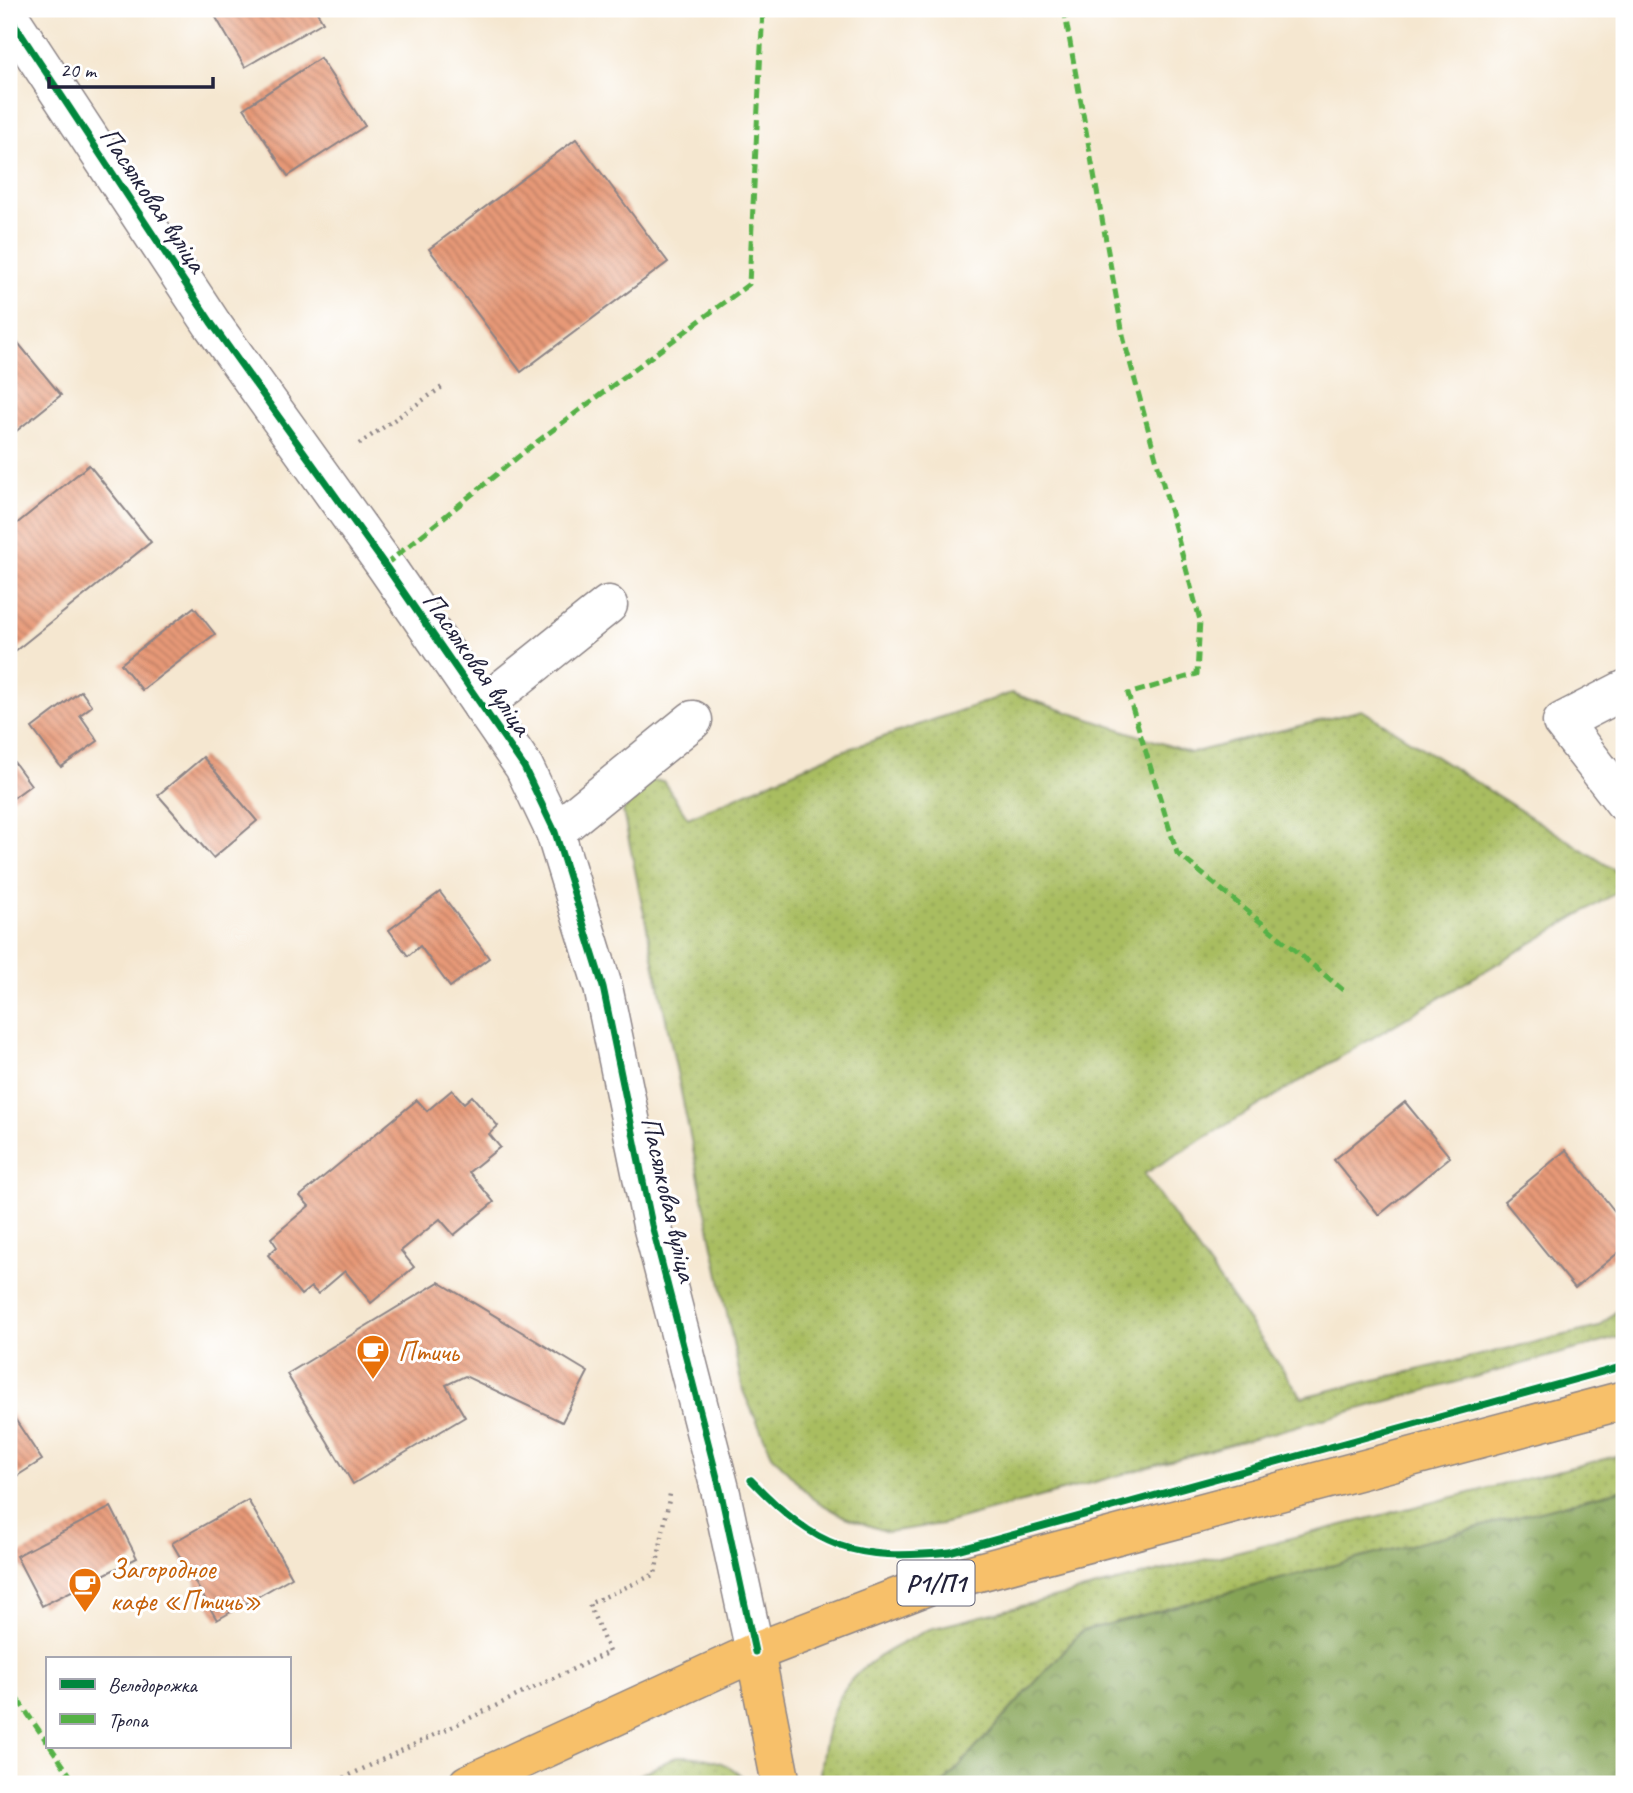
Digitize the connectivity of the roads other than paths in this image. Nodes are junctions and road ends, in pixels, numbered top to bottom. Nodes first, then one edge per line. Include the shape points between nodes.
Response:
1 (9, 16) edge
2 (608, 605) dead end
3 (1624, 690) edge
4 (482, 706) junction
5 (693, 720) dead end
6 (1624, 802) edge
7 (555, 832) junction
8 (1624, 1400) edge
9 (755, 1653) junction
10 (468, 1784) edge
11 (780, 1784) edge

1 - 4 street, Пасялковая вуліца via 212,324
2 - 4 street
3 - 6 street via 1562,722
4 - 7 street, Пасялковая вуліца via 524,767
5 - 7 street
7 - 9 street, Пасялковая вуліца via 603,987 652,1225 705,1429
8 - 9 main road, Р1/П1 via 930,1584
9 - 10 main road, Р1/П1
9 - 11 main road

